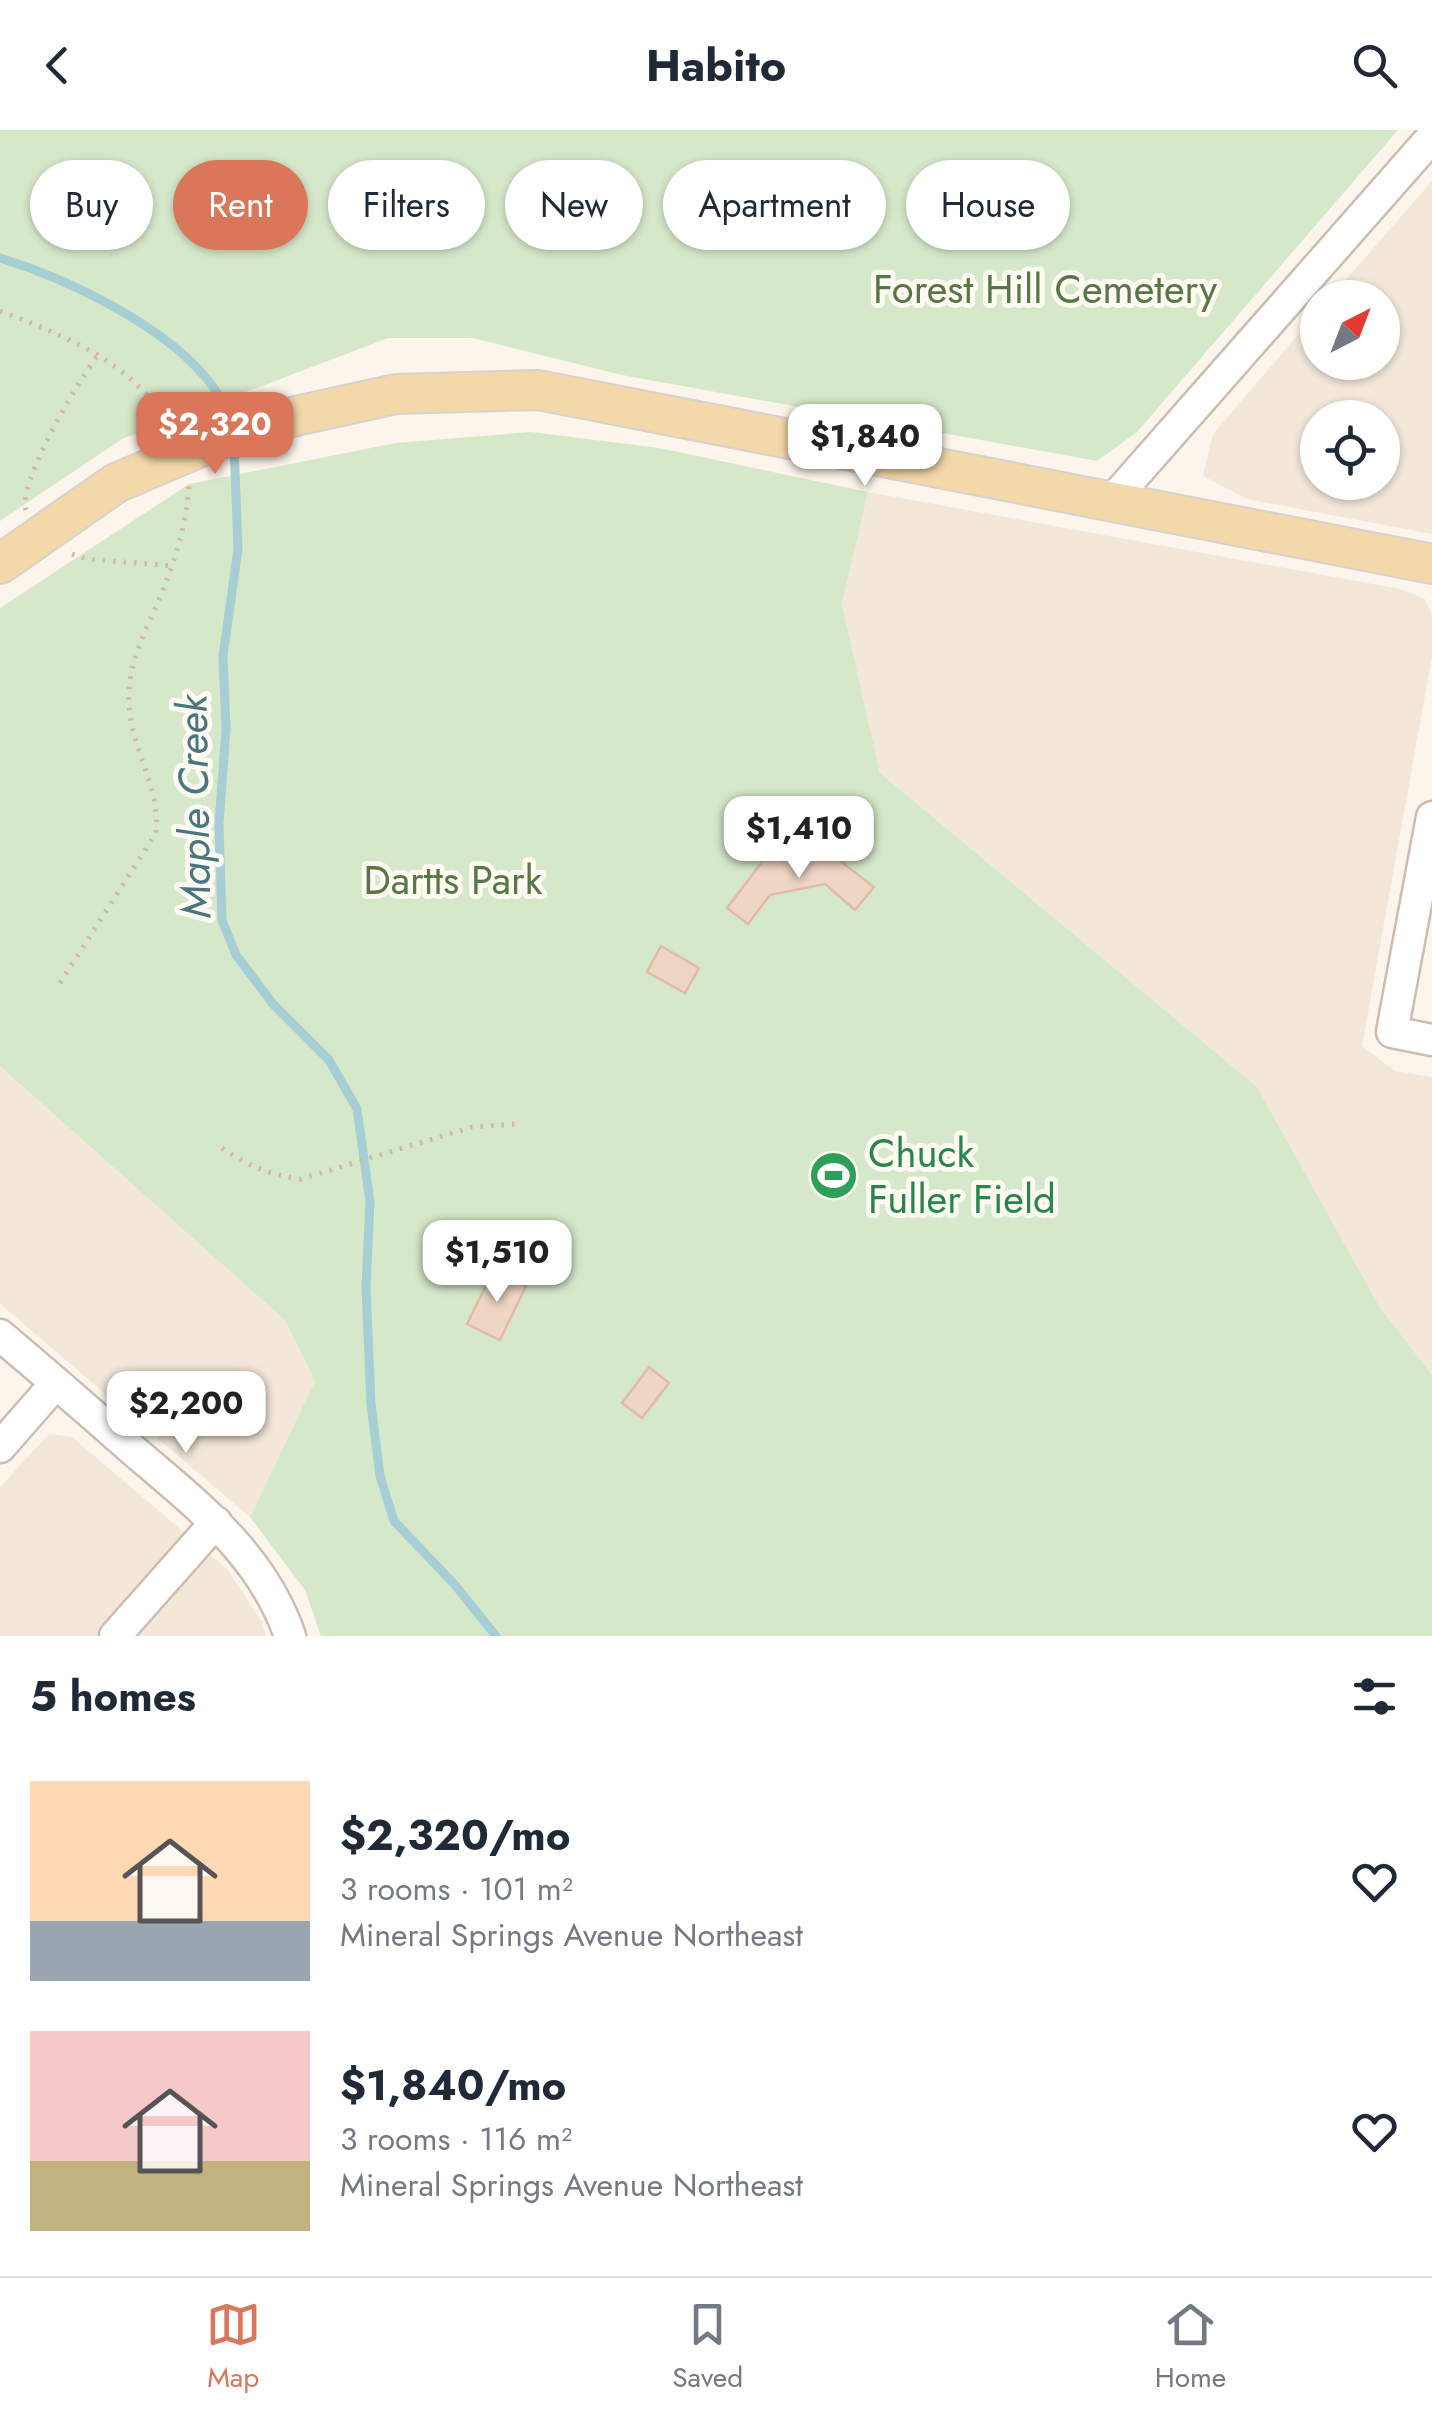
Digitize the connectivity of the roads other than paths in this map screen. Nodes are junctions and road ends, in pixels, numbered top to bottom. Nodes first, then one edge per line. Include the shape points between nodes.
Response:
1 (1432, 137) edge
2 (1110, 503) junction
3 (0, 564) edge
4 (1432, 564) edge
5 (1432, 817) edge
6 (1432, 1040) edge
7 (0, 1335) edge
8 (56, 1383) junction
9 (0, 1448) edge
10 (216, 1522) junction
11 (115, 1636) edge
12 (290, 1636) edge

1 - 2 street
2 - 3 main road, bridge via 538,390 396,394 244,429 116,484
2 - 4 main road
5 - 6 street via 1392,1032
7 - 8 street
8 - 9 street
8 - 10 street
10 - 11 street
10 - 12 street via 258,1568

